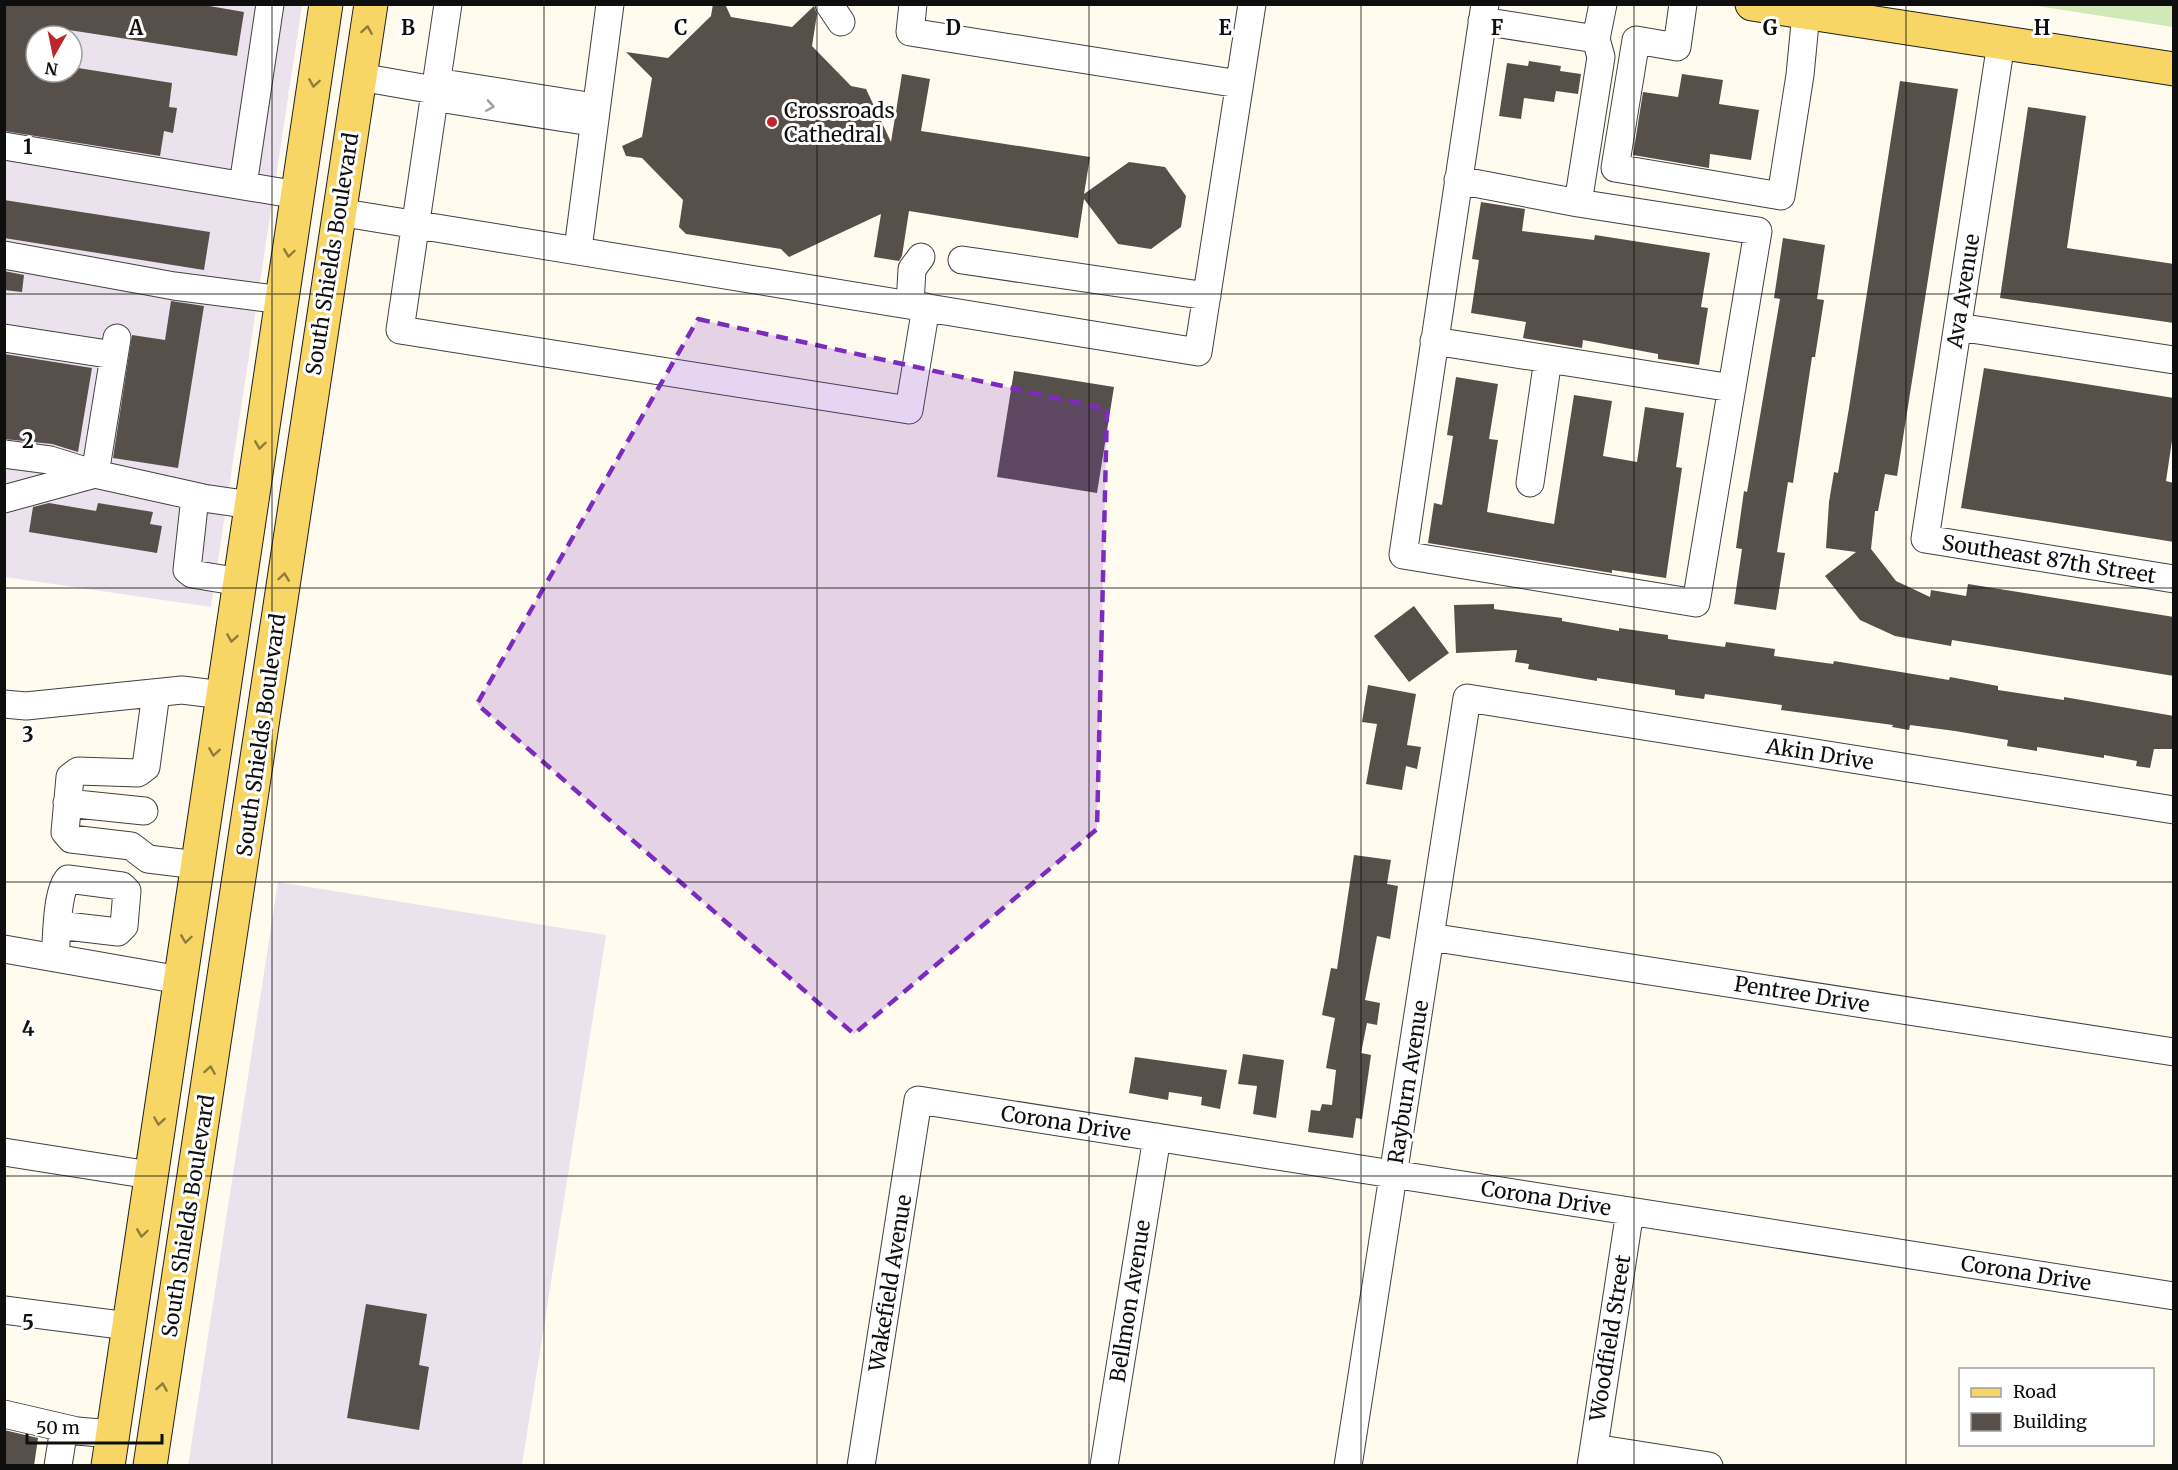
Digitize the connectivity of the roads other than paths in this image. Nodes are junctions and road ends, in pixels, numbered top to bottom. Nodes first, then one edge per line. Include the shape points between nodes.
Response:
1 (270, 4) edge
2 (326, 4) edge
3 (371, 4) edge
4 (448, 4) edge
5 (610, 4) edge
6 (913, 4) edge
7 (1252, 4) edge
8 (1603, 4) edge
9 (1683, 4) edge
10 (1752, 4) edge
11 (1483, 13) edge
12 (1806, 13) junction
13 (1596, 39) junction
14 (2001, 43) junction
15 (2174, 69) edge
16 (360, 77) junction
17 (1239, 84) junction
18 (434, 90) junction
19 (595, 115) junction
20 (4, 146) edge
21 (1458, 180) junction
22 (243, 185) junction
23 (297, 195) junction
24 (1578, 203) junction
25 (338, 212) junction
26 (416, 225) junction
27 (578, 249) junction
28 (4, 255) edge
29 (921, 257) dead end
30 (962, 260) dead end
31 (1207, 296) junction
32 (282, 300) junction
33 (918, 306) junction
34 (1958, 327) junction
35 (4, 338) edge
36 (1434, 341) junction
37 (1548, 359) junction
38 (2174, 360) edge
39 (1732, 388) junction
40 (4, 454) edge
41 (95, 474) junction
42 (1530, 483) dead end
43 (203, 498) junction
44 (4, 499) edge
45 (251, 506) junction
46 (1925, 539) joint
47 (2174, 579) edge
48 (240, 582) junction
49 (156, 693) junction
50 (223, 695) junction
51 (1467, 698) joint
52 (4, 704) edge
53 (67, 803) junction
54 (2174, 810) edge
55 (144, 812) dead end
56 (197, 865) junction
57 (192, 898) junction
58 (235, 904) junction
59 (58, 925) dead end
60 (1430, 937) junction
61 (4, 949) edge
62 (55, 958) junction
63 (180, 980) junction
64 (2174, 1052) edge
65 (918, 1100) joint
66 (1156, 1137) junction
67 (4, 1152) edge
68 (1394, 1174) junction
69 (150, 1175) junction
70 (1630, 1211) junction
71 (2174, 1296) edge
72 (4, 1310) edge
73 (128, 1326) junction
74 (4, 1414) edge
75 (64, 1428) junction
76 (110, 1450) edge
77 (1592, 1456) edge
78 (58, 1466) edge
79 (150, 1466) edge
80 (861, 1466) edge
81 (1104, 1466) edge
82 (1348, 1466) edge
83 (1709, 1466) edge

1 - 22 street
2 -> 23 main road, South Shields Boulevard
16 -> 3 main road, South Shields Boulevard
4 - 18 street
5 - 19 street
6 - 17 street via 910,32
7 - 17 street
8 - 13 street
9 - 12 street via 1677,47 1636,40 1615,168 1781,196
10 - 12 main road
11 - 13 street
11 - 21 street
12 - 14 main road
13 - 24 street via 1601,57
14 - 15 main road
14 - 34 street, Ava Avenue
16 - 18 street
16 - 25 main road, South Shields Boulevard
17 - 31 street
18 - 19 street via 445,99 578,120
18 - 26 street
19 - 27 street
20 - 22 street
21 - 24 street
21 - 36 street
22 - 23 street
23 - 25 main road
23 -> 32 main road, South Shields Boulevard
24 - 39 street via 1758,231
25 - 26 street
58 -> 25 main road, South Shields Boulevard
26 - 27 street
26 - 33 street via 399,330 909,410
27 - 33 street
28 - 32 street
29 - 33 street via 912,269
30 - 31 street
31 - 33 street via 1198,352
32 -> 45 main road, South Shields Boulevard
34 - 38 street
34 - 46 street, Ava Avenue
35 - 41 street via 115,347
36 - 37 street
36 - 39 street via 1402,555 1696,603
37 - 39 street
37 - 42 street
40 - 41 street via 50,460
41 - 43 street
41 - 44 street
43 - 45 street
43 - 48 street via 194,506 187,570
45 - 48 main road, South Shields Boulevard
46 - 47 street, Southeast 87th Street
48 -> 50 main road, South Shields Boulevard
49 - 50 street via 182,690
49 - 52 street via 26,706
49 - 53 street via 146,767 138,773 78,771 70,777
50 -> 56 main road, South Shields Boulevard
51 - 54 street, Akin Drive
51 - 60 street, Rayburn Avenue
53 - 55 street
53 - 56 street via 65,832 71,839 130,846 148,859
56 - 57 main road, South Shields Boulevard
57 - 58 main road
57 -> 63 main road, South Shields Boulevard
79 -> 58 main road, South Shields Boulevard
59 - 62 street
60 - 64 street, Pentree Drive
60 - 68 street, Rayburn Avenue
61 - 62 street
62 - 63 street
63 -> 69 main road, South Shields Boulevard
65 - 66 street, Corona Drive
65 - 80 street, Wakefield Avenue
66 - 68 street, Corona Drive
66 - 81 street, Bellmon Avenue
67 - 69 street
68 - 70 street, Corona Drive
68 - 82 street, Rayburn Avenue
69 -> 73 main road, South Shields Boulevard
70 - 71 street, Corona Drive
70 - 77 street, Woodfield Street
72 - 73 street
73 - 76 main road, South Shields Boulevard
74 - 75 street
75 - 76 street
75 - 78 street
77 - 83 street

